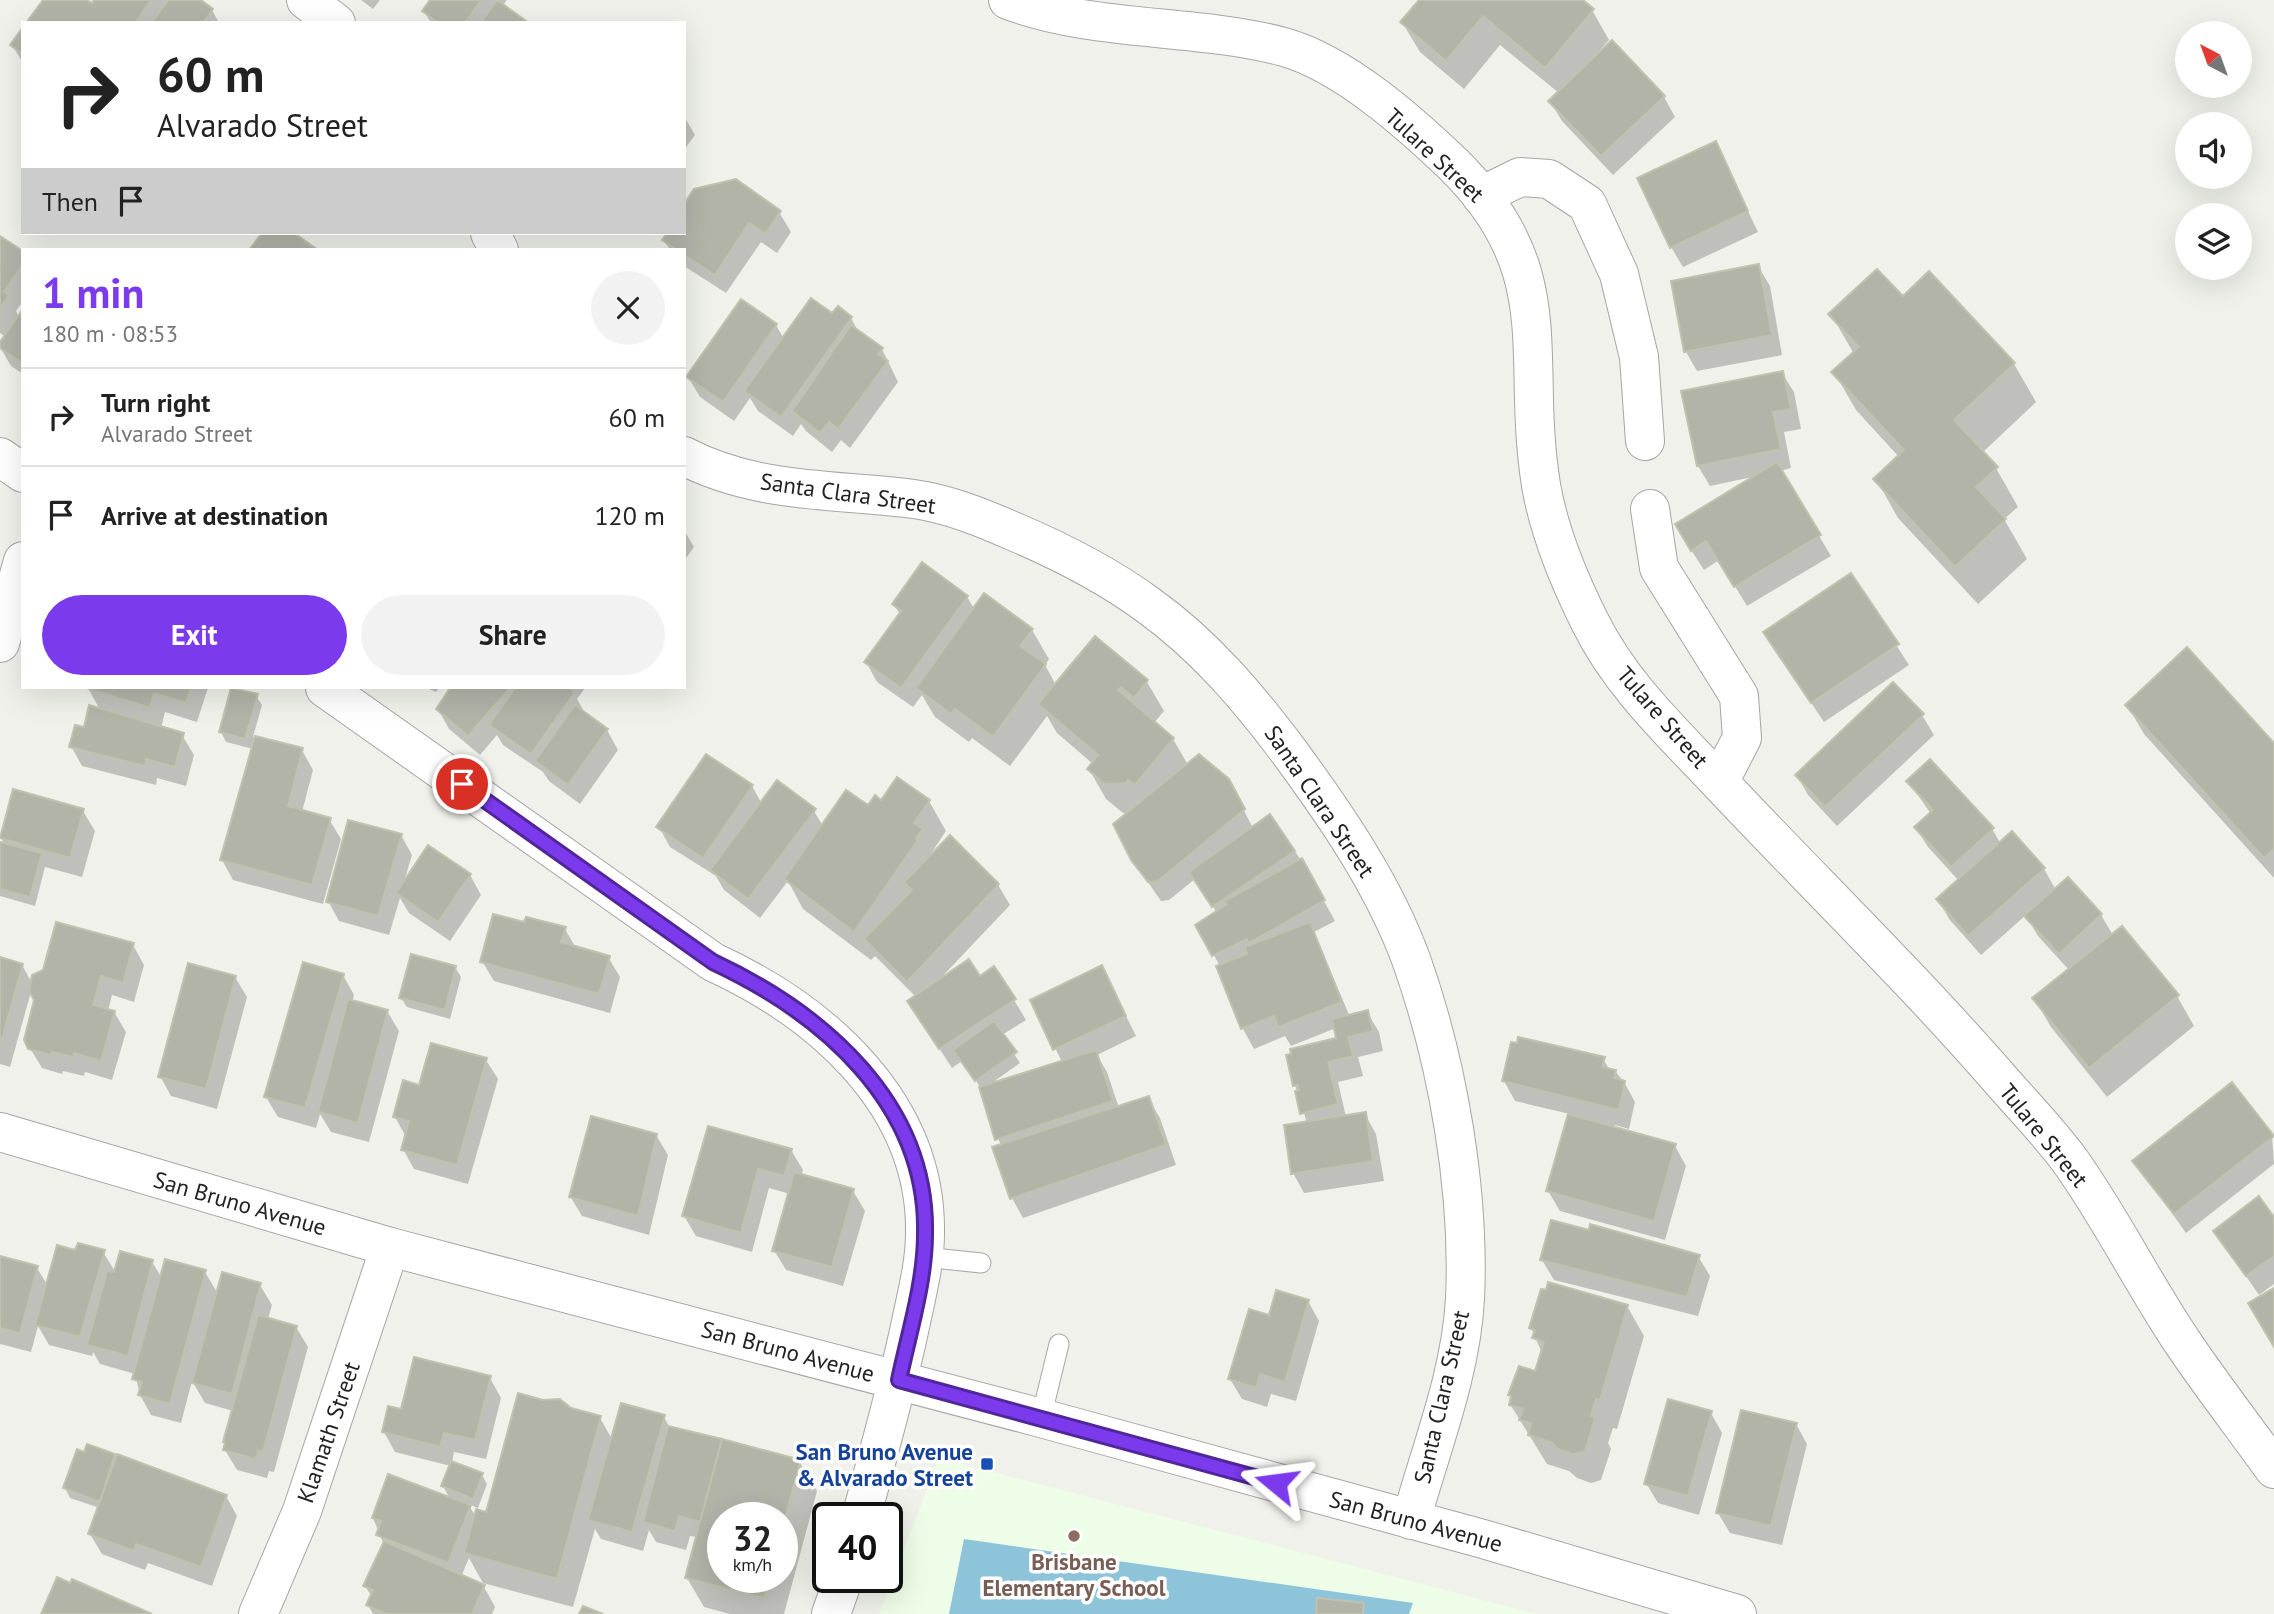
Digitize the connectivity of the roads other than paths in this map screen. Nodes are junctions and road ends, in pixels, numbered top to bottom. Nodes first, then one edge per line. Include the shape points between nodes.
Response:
1 (306, 0) edge
2 (1008, 0) edge
3 (333, 21) edge
4 (1481, 196) junction
5 (1646, 441) dead end
6 (0, 457) edge
7 (686, 457) edge
8 (21, 473) edge
9 (1650, 509) dead end
10 (21, 568) edge
11 (0, 643) edge
12 (326, 689) edge
13 (1719, 782) junction
14 (0, 1132) edge
15 (390, 1247) junction
16 (924, 1257) junction
17 (981, 1262) dead end
18 (1059, 1344) dead end
19 (899, 1380) junction
20 (1041, 1418) junction
21 (2274, 1469) edge
22 (865, 1502) edge
23 (1411, 1520) junction
24 (838, 1593) edge
25 (258, 1614) edge
26 (831, 1614) edge
27 (1737, 1614) edge

1 - 3 street
2 - 4 street, Tulare Street via 1080,19 1229,36 1287,48 1316,60 1402,119
4 - 5 street via 1520,177 1549,179 1587,204 1622,286 1639,356
4 - 13 street, Tulare Street via 1513,243 1532,316 1537,452 1552,531 1591,624 1630,687
6 - 8 street
7 - 23 street, Santa Clara Street via 771,485 916,499 956,509 1082,563 1153,608 1207,656 1256,708 1306,775 1379,891 1411,961 1434,1035 1460,1177 1465,1299 1460,1337
9 - 13 street via 1659,568 1739,696 1742,738
10 - 11 street
12 - 16 street via 713,962 797,1011 839,1044 897,1114 914,1153 923,1193
13 - 21 street, Tulare Street via 1881,948 2072,1163 2181,1341
14 - 15 street, San Bruno Avenue
15 - 19 street, San Bruno Avenue
15 - 25 street, Klamath Street via 315,1473
16 - 17 lane
16 - 19 street
18 - 20 lane
19 - 20 street, San Bruno Avenue
19 - 22 street
20 - 23 street, San Bruno Avenue
23 - 27 street, San Bruno Avenue
24 - 26 street

